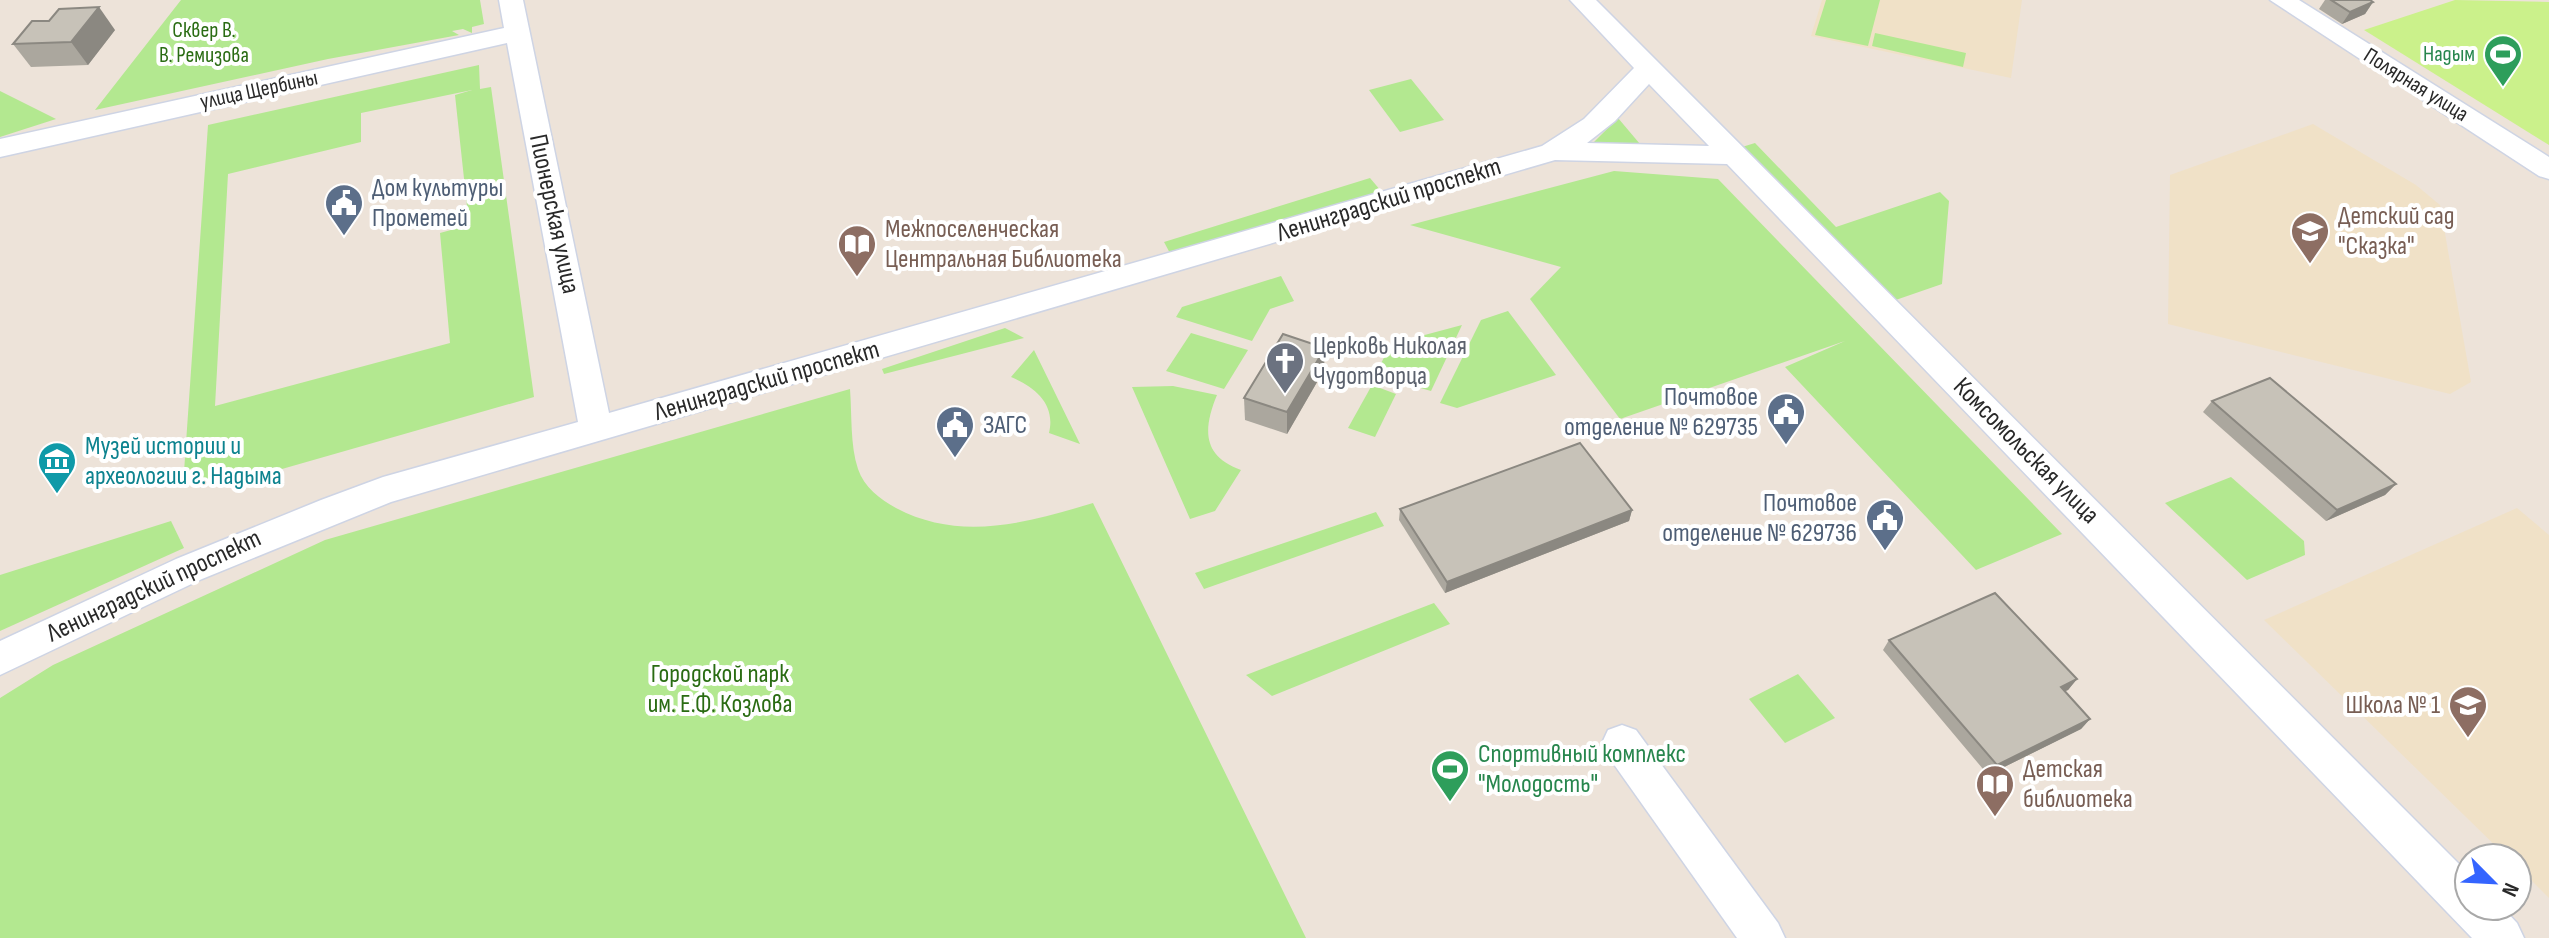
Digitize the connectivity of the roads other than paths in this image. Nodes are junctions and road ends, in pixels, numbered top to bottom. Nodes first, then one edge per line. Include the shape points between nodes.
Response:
1 (511, 0) edge
2 (1582, 0) edge
3 (2282, 0) edge
4 (517, 33) junction
5 (1649, 67) junction
6 (0, 148) edge
7 (1552, 152) junction
8 (1736, 156) junction
9 (2549, 170) edge
10 (596, 428) junction
11 (0, 659) edge
12 (1622, 743) dead end
13 (2453, 888) edge
14 (2486, 922) edge
15 (1763, 938) edge
16 (2502, 938) edge

1 - 4 street, Пионерская улица
2 - 5 street, Комсомольская улица
3 - 9 street, Полярная улица
4 - 6 street, улица Щербины
4 - 10 street, Пионерская улица
5 - 7 street via 1601,122
5 - 8 street, Комсомольская улица
7 - 8 street
7 - 10 street, Ленинградский проспект
8 - 13 street, Комсомольская улица
10 - 11 street, Ленинградский проспект via 383,491 274,531
12 - 15 street
14 - 16 street, Комсомольская улица

